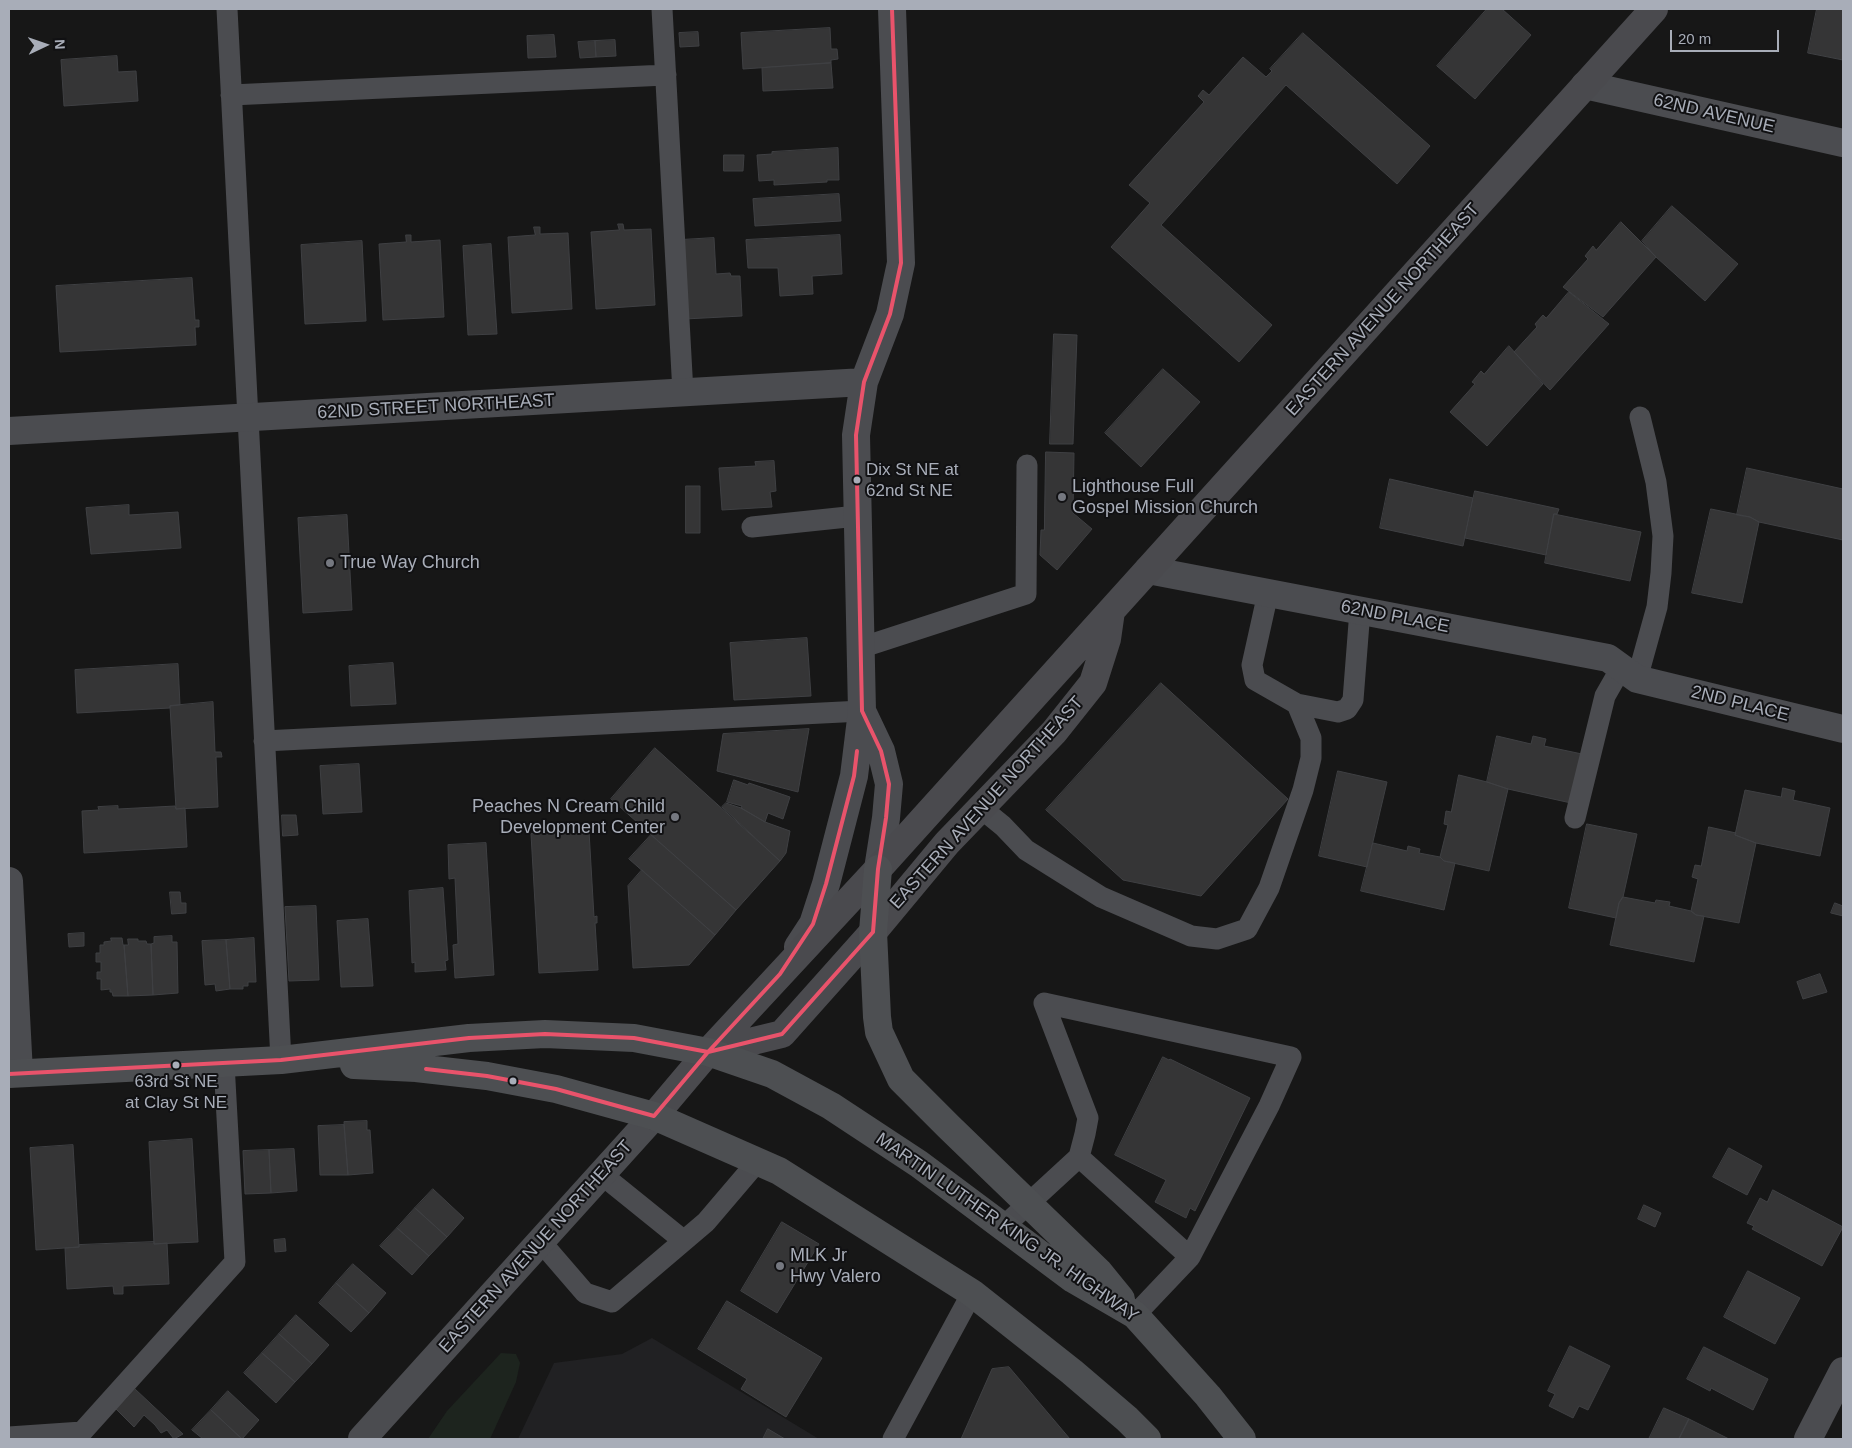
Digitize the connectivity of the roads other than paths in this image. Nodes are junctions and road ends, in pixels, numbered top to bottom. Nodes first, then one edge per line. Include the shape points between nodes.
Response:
1 (227, 9) edge
2 (662, 9) edge
3 (892, 9) edge
4 (1648, 11) edge
5 (666, 75) junction
6 (1585, 85) junction
7 (231, 95) junction
8 (1843, 143) edge
9 (864, 382) junction
10 (683, 393) junction
11 (1640, 417) dead end
12 (248, 418) junction
13 (9, 431) edge
14 (1027, 465) dead end
15 (857, 516) junction
16 (752, 526) dead end
17 (1148, 570) junction
18 (1268, 593) junction
19 (1360, 610) junction
20 (1111, 611) junction
21 (860, 648) junction
22 (1629, 673) junction
23 (1297, 704) junction
24 (862, 711) junction
25 (1843, 729) edge
26 (264, 741) junction
27 (980, 808) junction
28 (1575, 818) dead end
29 (878, 869) junction
30 (9, 881) edge
31 (873, 932) junction
32 (780, 974) junction
33 (708, 1052) junction
34 (281, 1060) junction
35 (224, 1063) junction
36 (14, 1074) edge
37 (654, 1116) junction
38 (1079, 1157) junction
39 (758, 1162) junction
40 (601, 1174) junction
41 (1029, 1204) junction
42 (1003, 1227) junction
43 (684, 1241) junction
44 (541, 1242) junction
45 (1190, 1257) junction
46 (972, 1293) junction
47 (1135, 1315) junction
48 (1843, 1371) edge
49 (9, 1437) edge
50 (362, 1439) edge
51 (893, 1439) edge
52 (1147, 1439) edge
53 (1242, 1439) edge
54 (1808, 1439) edge

1 - 7 lane
2 - 5 lane
3 - 9 street via 901,263 890,314
4 - 6 main road, EASTERN AVENUE NORTHEAST
5 - 7 lane
5 - 10 lane
6 - 8 street, 62ND AVENUE
6 - 17 main road, EASTERN AVENUE NORTHEAST
7 - 12 lane
9 - 10 street, 62ND STREET NORTHEAST
9 - 15 street via 855,445
10 - 12 street, 62ND STREET NORTHEAST
11 - 22 lane via 1656,482 1663,536 1657,607
12 - 13 street, 62ND STREET NORTHEAST
12 - 26 lane
14 - 21 lane via 1026,594
15 - 16 lane
15 - 21 street
17 - 18 street, 62ND PLACE
17 - 20 main road, EASTERN AVENUE NORTHEAST
18 - 19 street, 62ND PLACE
18 - 23 lane via 1252,665 1255,680
19 - 22 street, 62ND PLACE via 1608,658
19 - 23 lane via 1353,700 1347,709 1338,712
20 - 27 main road, EASTERN AVENUE NORTHEAST via 1107,639 1092,683 1054,732
20 - 29 main road, EASTERN AVENUE NORTHEAST
21 - 24 street
22 - 25 street, 2ND PLACE
22 - 28 lane via 1605,696
23 - 27 lane via 1311,738 1311,758 1303,790 1269,888 1256,913 1247,929 1225,937 1191,936 1101,897 1026,850
24 - 26 lane
24 - 29 street via 881,751 889,784
24 - 32 street via 854,776 826,884 813,924
26 - 34 lane
27 - 31 main road, EASTERN AVENUE NORTHEAST
29 - 31 main road
29 - 32 main road, EASTERN AVENUE NORTHEAST
30 - 36 street
31 - 33 main road, EASTERN AVENUE NORTHEAST via 782,1034
31 - 41 main road via 878,1032 902,1079
32 - 33 main road, EASTERN AVENUE NORTHEAST
33 - 34 main road, MARTIN LUTHER KING JR. HIGHWAY via 634,1038 545,1034 469,1038
33 - 37 main road, EASTERN AVENUE NORTHEAST
33 - 42 main road, MARTIN LUTHER KING JR. HIGHWAY via 772,1074 831,1106 919,1164
34 - 35 main road
34 - 37 main road via 487,1076 556,1089
35 - 36 main road
35 - 49 lane via 235,1262 82,1432
37 - 39 main road
37 - 40 street, EASTERN AVENUE NORTHEAST
38 - 41 lane
38 - 45 lane
38 - 45 lane via 1088,1118 1044,1003 1291,1057
39 - 43 lane via 706,1222
39 - 46 main road via 802,1185
40 - 43 lane
40 - 44 street, EASTERN AVENUE NORTHEAST
41 - 42 lane
41 - 47 main road via 1099,1272
42 - 47 main road, MARTIN LUTHER KING JR. HIGHWAY via 1073,1278
43 - 44 lane via 612,1302 585,1293
44 - 50 street, EASTERN AVENUE NORTHEAST
45 - 47 lane
46 - 51 lane
46 - 52 main road via 1072,1372
47 - 53 main road, MARTIN LUTHER KING JR. HIGHWAY
48 - 54 street

